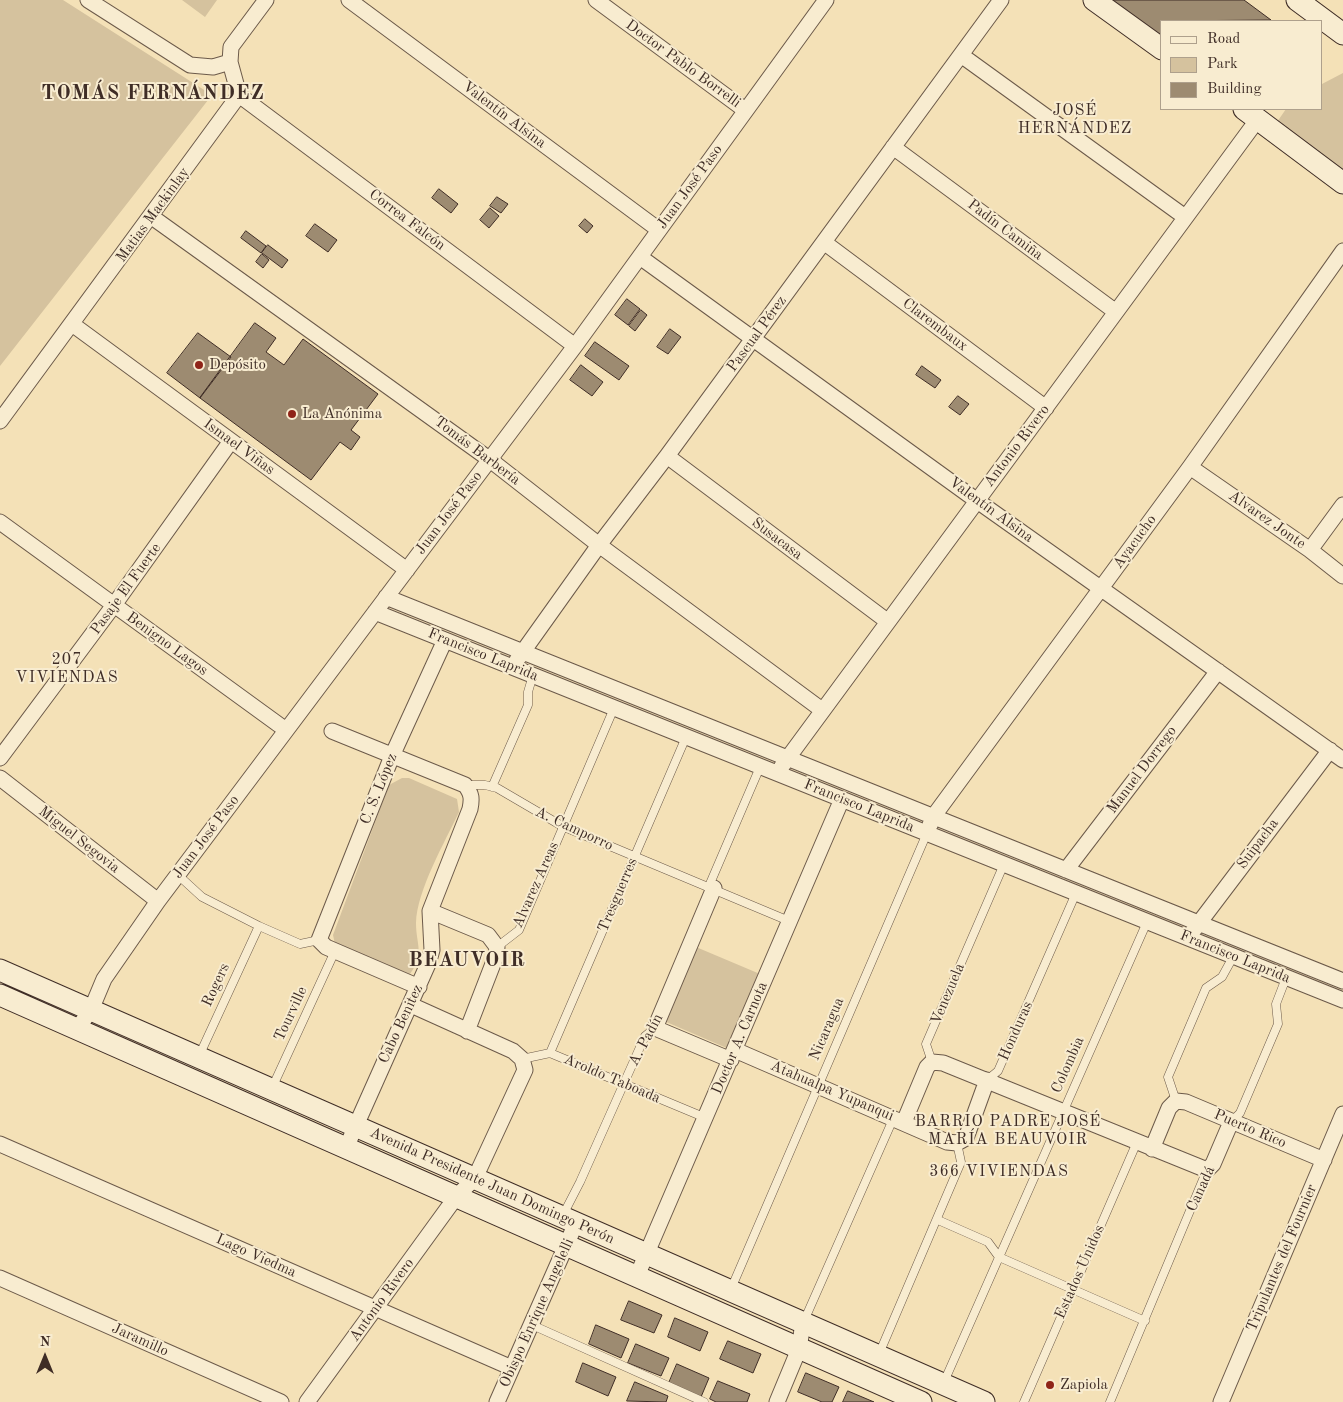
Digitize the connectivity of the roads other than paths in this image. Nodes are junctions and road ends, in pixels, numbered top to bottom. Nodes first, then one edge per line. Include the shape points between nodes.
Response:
1 (88, 0) edge
2 (266, 0) edge
3 (349, 0) edge
4 (596, 0) edge
5 (826, 0) edge
6 (1001, 0) edge
7 (1094, 0) edge
8 (1297, 0) edge
9 (1343, 34) edge
10 (1160, 48) edge
11 (961, 55) junction
12 (230, 62) junction
13 (239, 95) junction
14 (745, 110) junction
15 (1251, 114) edge
16 (894, 147) junction
17 (1343, 183) edge
18 (152, 217) junction
19 (1185, 217) junction
20 (659, 230) junction
21 (825, 242) junction
22 (1343, 251) edge
23 (640, 257) junction
24 (1116, 312) junction
25 (72, 324) junction
26 (754, 338) junction
27 (575, 346) junction
28 (1046, 408) junction
29 (0, 421) edge
30 (231, 441) junction
31 (667, 456) junction
32 (489, 458) junction
33 (1190, 467) junction
34 (976, 500) junction
35 (1343, 505) edge
36 (0, 522) edge
37 (599, 544) junction
38 (1310, 550) junction
39 (407, 570) junction
40 (1343, 576) edge
41 (1101, 588) junction
42 (386, 597) junction
43 (114, 605) junction
44 (375, 612) junction
45 (887, 621) junction
46 (445, 640) junction
47 (523, 652) junction
48 (512, 667) junction
49 (1218, 671) junction
50 (533, 676) junction
51 (614, 708) junction
52 (822, 710) junction
53 (286, 730) junction
54 (332, 731) dead end
55 (686, 737) junction
56 (1330, 750) junction
57 (392, 756) junction
58 (0, 758) edge
59 (787, 759) junction
60 (1343, 760) edge
61 (760, 767) junction
62 (777, 774) junction
63 (0, 778) edge
64 (464, 785) junction
65 (492, 787) junction
66 (842, 799) junction
67 (933, 817) junction
68 (562, 826) junction
69 (927, 833) junction
70 (634, 856) junction
71 (1004, 864) junction
72 (1066, 870) junction
73 (178, 875) junction
74 (711, 887) junction
75 (1076, 893) junction
76 (158, 901) junction
77 (430, 911) junction
78 (789, 921) junction
79 (1147, 922) junction
80 (1197, 924) junction
81 (259, 926) junction
82 (1188, 938) junction
83 (319, 940) junction
84 (497, 947) junction
85 (336, 951) junction
86 (1233, 957) junction
87 (0, 970) edge
88 (1286, 978) junction
89 (1341, 978) edge
90 (419, 987) junction
91 (1328, 994) junction
92 (0, 995) edge
93 (1343, 1000) edge
94 (410, 1005) junction
95 (91, 1010) junction
96 (655, 1028) junction
97 (77, 1029) junction
98 (467, 1031) junction
99 (550, 1053) junction
100 (733, 1055) junction
101 (199, 1056) junction
102 (522, 1059) junction
103 (932, 1062) junction
104 (987, 1080) junction
105 (623, 1084) junction
106 (818, 1086) junction
107 (272, 1089) junction
108 (1176, 1101) junction
109 (1063, 1111) junction
110 (1343, 1114) edge
111 (706, 1118) junction
112 (899, 1120) junction
113 (1231, 1122) junction
114 (354, 1125) junction
115 (1137, 1142) junction
116 (957, 1143) junction
117 (0, 1144) edge
118 (346, 1148) junction
119 (1152, 1149) junction
120 (1324, 1160) junction
121 (1207, 1170) junction
122 (475, 1178) junction
123 (456, 1197) junction
124 (569, 1220) junction
125 (938, 1220) junction
126 (567, 1244) junction
127 (647, 1254) junction
128 (999, 1257) junction
129 (637, 1276) junction
130 (0, 1278) edge
131 (1072, 1289) junction
132 (730, 1291) junction
133 (377, 1309) junction
134 (1145, 1321) junction
135 (803, 1323) junction
136 (532, 1325) junction
137 (799, 1349) junction
138 (878, 1356) junction
139 (512, 1368) junction
140 (943, 1384) junction
141 (501, 1401) edge
142 (281, 1402) edge
143 (307, 1402) edge
144 (704, 1402) edge
145 (777, 1402) edge
146 (921, 1402) edge
147 (984, 1402) edge
148 (1024, 1402) edge
149 (1110, 1402) edge
150 (1221, 1402) edge

1 - 12 street via 190,65 213,67
2 - 12 street via 231,47
3 - 20 street, Valentín Alsina
4 - 14 street, Doctor Pablo Borrelli
5 - 14 street, Juan José Paso
6 - 11 street, Pascual Pérez
7 - 10 main road
8 - 9 main road
11 - 16 street, Pascual Pérez
11 - 19 street
12 - 13 street
13 - 18 street, Matias Mackinlay
13 - 27 street, Correa Falcón
14 - 20 street, Juan José Paso
15 - 17 main road
15 - 19 street, Antonio Rivero
16 - 21 street, Pascual Pérez
16 - 24 street, Padín Camiña
18 - 25 street, Matias Mackinlay
18 - 32 street, Tomás Barbería
19 - 24 street, Antonio Rivero
20 - 23 street, Juan José Paso
21 - 26 street, Pascual Pérez
21 - 28 street, Clarembaux
22 - 33 street, Ayacucho
23 - 26 street, Valentín Alsina
23 - 27 street, Juan José Paso
24 - 28 street, Antonio Rivero
25 - 29 street, Matias Mackinlay
25 - 30 street, Ismael Viñas
26 - 31 street, Pascual Pérez
26 - 34 street, Valentín Alsina
27 - 32 street, Juan José Paso
28 - 34 street, Antonio Rivero
30 - 39 street, Ismael Viñas
30 - 43 street, Pasaje El Fuerte
31 - 37 street, Pascual Pérez
31 - 45 street, Susacasa
32 - 37 street, Tomás Barbería
32 - 39 street, Juan José Paso
33 - 38 street, Alvarez Jonte
33 - 41 street, Ayacucho
34 - 41 street, Valentín Alsina
34 - 45 street, Antonio Rivero
35 - 38 street
36 - 43 street, Benigno Lagos
37 - 47 street, Pascual Pérez
37 - 52 street, Tomás Barbería
38 - 40 street, Alvarez Jonte
39 - 42 street, Juan José Paso
41 - 49 street, Valentín Alsina
41 - 67 street, Ayacucho
42 - 44 street, Juan José Paso
42 - 47 street, Francisco Laprida
43 - 53 street, Benigno Lagos
43 - 58 street, Pasaje El Fuerte
44 - 46 street, Francisco Laprida
44 - 53 street, Juan José Paso
45 - 52 street, Antonio Rivero
46 - 48 street, Francisco Laprida
46 - 57 street, C. S. López
47 - 48 street, Pascual Pérez
47 - 59 street, Francisco Laprida
48 - 50 street, Francisco Laprida
49 - 56 street, Valentín Alsina
49 - 72 street, Manuel Dorrego
50 - 51 street, Francisco Laprida
50 - 65 lane via 528,705
51 - 55 street, Francisco Laprida
51 - 68 lane, Alvarez Areas
52 - 59 street, Antonio Rivero
53 - 73 street, Juan José Paso
54 - 57 street, A. Camporro
55 - 61 street, Francisco Laprida
55 - 70 lane, Tresguerres
56 - 60 street, Valentín Alsina
56 - 80 street, Suipacha
57 - 64 street, A. Camporro
57 - 83 street, C. S. López
59 - 62 street, Antonio Rivero
59 - 67 street, Francisco Laprida
61 - 62 street, Francisco Laprida
61 - 74 lane, A. Padín
62 - 66 street, Francisco Laprida
63 - 76 street, Miguel Segovia
64 - 65 lane, A. Camporro
64 - 77 street, Cabo Benitez via 472,799 470,809
65 - 68 lane, A. Camporro
66 - 69 street, Francisco Laprida
66 - 78 street, Doctor A. Carnota
67 - 69 street, Ayacucho
67 - 72 street, Francisco Laprida
68 - 70 lane, A. Camporro
68 - 84 lane, Alvarez Areas via 519,930
69 - 71 street, Francisco Laprida
69 - 106 lane, Nicaragua
70 - 74 lane, A. Camporro
70 - 99 lane, Tresguerres
71 - 75 street, Francisco Laprida
71 - 103 lane, Venezuela via 926,1044
72 - 80 street, Francisco Laprida
73 - 76 street, Juan José Paso
73 - 81 lane via 202,897
74 - 78 lane, A. Camporro
74 - 96 street, A. Padín
75 - 79 street, Francisco Laprida
75 - 104 lane, Honduras via 998,1071
76 - 95 street, Juan José Paso via 104,979
77 - 84 street via 488,935
77 - 90 street, Cabo Benitez via 432,950
78 - 100 street, Doctor A. Carnota
79 - 82 street, Francisco Laprida
79 - 109 lane, Colombia
80 - 82 street, Suipacha
80 - 89 street, Francisco Laprida
81 - 83 lane via 300,944
81 - 101 lane, Rogers
82 - 86 street, Francisco Laprida
83 - 85 street
84 - 98 street
85 - 90 street
85 - 107 lane, Tourville
86 - 88 street, Francisco Laprida
86 - 108 lane via 1222,977 1206,988 1168,1077
87 - 95 main road, Avenida Presidente Juan Domingo Perón
88 - 91 street, Francisco Laprida
88 - 113 lane, Canadá via 1276,1004 1278,1024 1240,1113
89 - 91 street
90 - 94 street, Cabo Benitez
91 - 93 street, Francisco Laprida
92 - 97 main road, Avenida Presidente Juan Domingo Perón
94 - 98 street
94 - 114 street, Cabo Benitez
95 - 97 street, Juan José Paso
95 - 101 main road, Avenida Presidente Juan Domingo Perón
96 - 100 street, Atahualpa Yupanqui
96 - 105 lane, A. Padín via 645,1036
97 - 118 main road, Avenida Presidente Juan Domingo Perón
98 - 102 street via 512,1051
99 - 102 lane, Aroldo Taboada
99 - 105 lane, Aroldo Taboada
100 - 106 street, Atahualpa Yupanqui
100 - 111 street, Doctor A. Carnota
101 - 107 main road, Avenida Presidente Juan Domingo Perón
102 - 122 street via 525,1070
103 - 104 street
103 - 112 street
104 - 109 street
104 - 116 street, Honduras via 966,1138
105 - 111 lane, Aroldo Taboada
105 - 124 lane, A. Padín via 580,1182
106 - 112 street, Atahualpa Yupanqui
106 - 132 lane, Nicaragua
107 - 114 main road, Avenida Presidente Juan Domingo Perón
108 - 113 street, Puerto Rico via 1186,1102
108 - 119 street via 1169,1108
109 - 115 street
109 - 128 lane, Colombia
110 - 120 street, Tripulantes del Fournier
111 - 127 street, Doctor A. Carnota
112 - 116 street, Atahualpa Yupanqui via 947,1142
112 - 135 lane
113 - 120 street, Puerto Rico
113 - 121 street, Canadá via 1213,1164
114 - 118 street, Cabo Benitez
114 - 122 main road, Avenida Presidente Juan Domingo Perón
115 - 119 street
115 - 131 lane, Estados Unidos
116 - 125 lane via 961,1162
117 - 133 street, Lago Viedma
118 - 123 main road, Avenida Presidente Juan Domingo Perón
119 - 121 street
120 - 150 street, Tripulantes del Fournier
121 - 134 lane, Canadá
122 - 123 street
122 - 124 main road, Avenida Presidente Juan Domingo Perón
123 - 126 main road, Avenida Presidente Juan Domingo Perón
123 - 133 street, Antonio Rivero
124 - 126 street, Obispo Enrique Angelelli
124 - 127 main road, Avenida Presidente Juan Domingo Perón
125 - 128 lane via 988,1242
125 - 138 lane
126 - 129 main road, Avenida Presidente Juan Domingo Perón
126 - 136 street, Obispo Enrique Angelelli
127 - 129 street, Doctor A. Carnota
127 - 132 main road, Avenida Presidente Juan Domingo Perón
128 - 131 lane
128 - 140 lane, Colombia
129 - 137 main road, Avenida Presidente Juan Domingo Perón
130 - 142 street, Jaramillo
131 - 134 lane
131 - 148 lane, Estados Unidos
132 - 135 main road, Avenida Presidente Juan Domingo Perón
133 - 139 street, Lago Viedma
133 - 143 street, Antonio Rivero
134 - 149 lane, Canadá
135 - 137 street
135 - 138 main road, Avenida Presidente Juan Domingo Perón
136 - 139 street, Obispo Enrique Angelelli
136 - 144 lane
137 - 145 street
137 - 146 main road, Avenida Presidente Juan Domingo Perón
138 - 140 main road, Avenida Presidente Juan Domingo Perón
139 - 141 street, Obispo Enrique Angelelli
140 - 147 main road, Avenida Presidente Juan Domingo Perón

